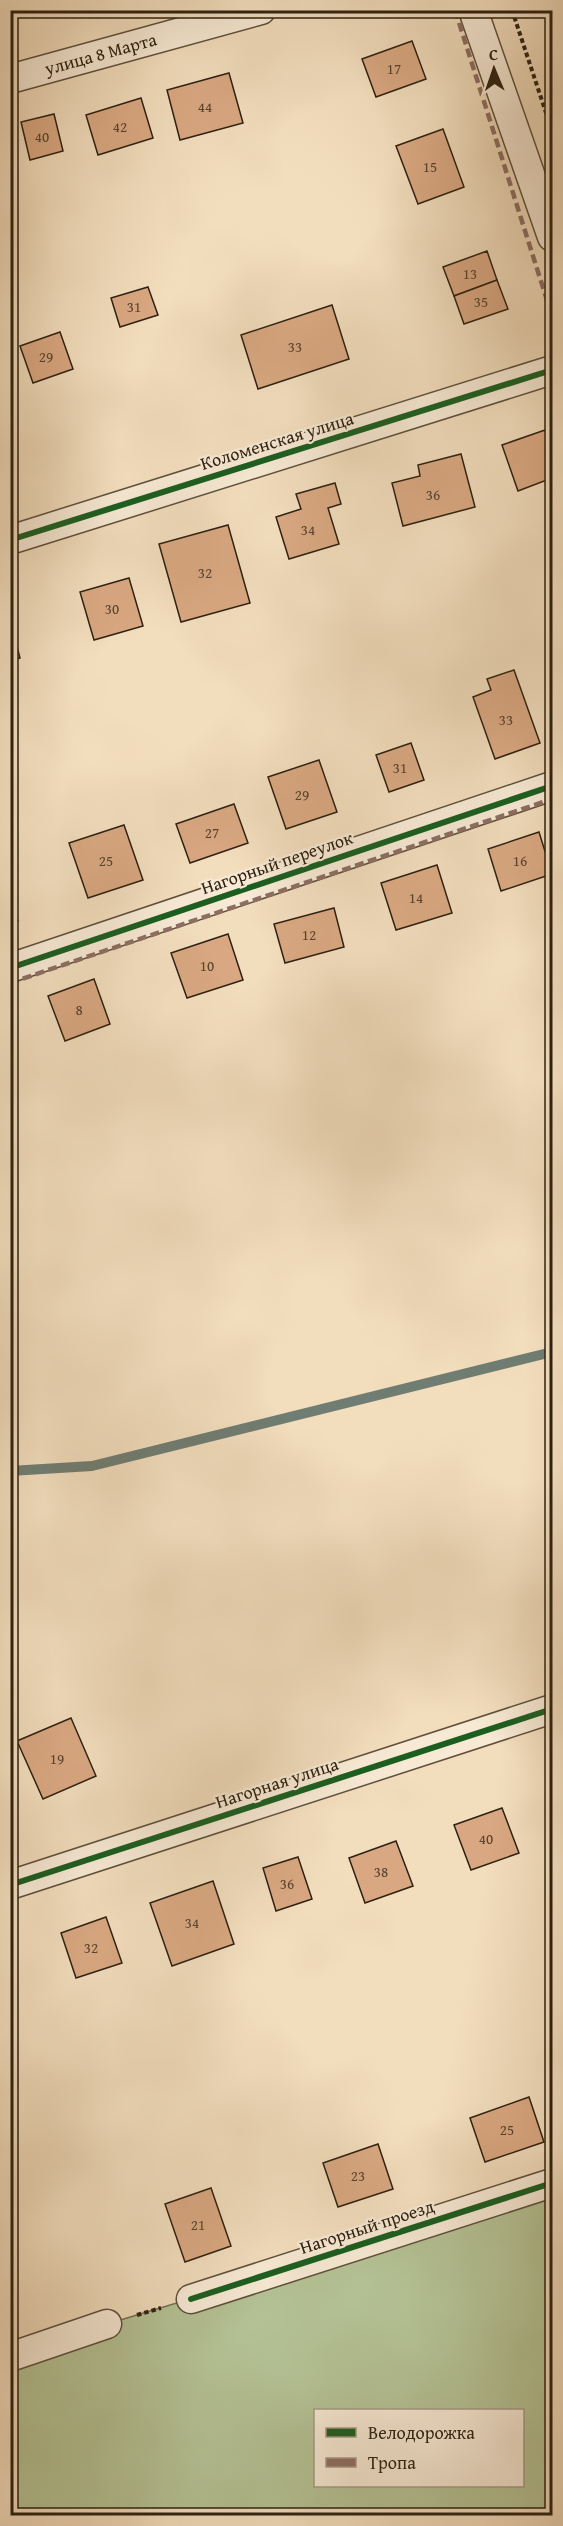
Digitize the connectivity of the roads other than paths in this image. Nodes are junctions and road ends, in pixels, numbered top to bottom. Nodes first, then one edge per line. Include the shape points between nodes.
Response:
1 (261, 10) edge
2 (473, 10) edge
3 (10, 79) edge
4 (552, 237) edge
5 (552, 370) edge
6 (10, 540) edge
7 (552, 786) edge
8 (10, 968) edge
9 (552, 1709) edge
10 (10, 1885) edge
11 (552, 2183) edge
12 (191, 2299) road end
13 (107, 2324) road end
14 (10, 2357) edge

1 - 3 street, улица 8 Марта
2 - 4 street
5 - 6 street, Коломенская улица
7 - 8 street, Нагорный переулок
9 - 10 street, Нагорная улица
11 - 12 street, Нагорный проезд
13 - 14 street

